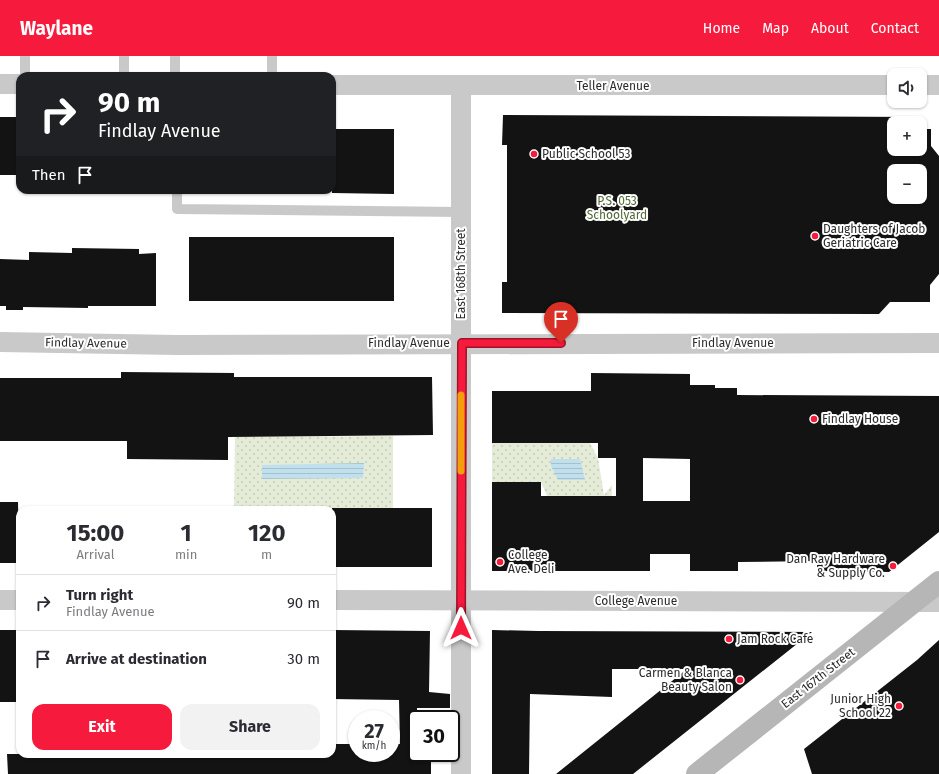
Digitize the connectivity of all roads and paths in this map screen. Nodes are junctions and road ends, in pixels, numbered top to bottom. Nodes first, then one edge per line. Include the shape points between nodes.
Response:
1 (25, 56) edge
2 (124, 56) edge
3 (175, 56) edge
4 (272, 56) edge
5 (25, 72) edge
6 (124, 72) edge
7 (175, 72) edge
8 (272, 72) edge
9 (0, 84) edge
10 (16, 84) edge
11 (336, 85) edge
12 (461, 85) junction
13 (887, 86) edge
14 (927, 86) edge
15 (939, 86) edge
16 (177, 194) edge
17 (461, 212) junction
18 (0, 342) edge
19 (462, 343) junction
20 (939, 344) edge
21 (939, 582) edge
22 (0, 600) edge
23 (16, 600) edge
24 (336, 600) edge
25 (461, 600) junction
26 (914, 602) junction
27 (939, 602) edge
28 (461, 774) edge
29 (697, 774) edge

1 - 5 lane
2 - 6 lane
3 - 7 lane
4 - 8 lane
9 - 10 street
11 - 12 street, Teller Avenue
12 - 13 street, Teller Avenue
12 - 17 street, East 168th Street
14 - 15 street
16 - 17 lane via 176,209
17 - 19 street, East 168th Street
18 - 19 street, Findlay Avenue via 177,345
19 - 20 street, Findlay Avenue
19 - 25 street, East 168th Street
21 - 26 street, East 167th Street
22 - 23 street
24 - 25 street, College Avenue
25 - 26 street, College Avenue
25 - 28 street, East 168th Street
26 - 27 street, College Avenue
26 - 29 street, East 167th Street

